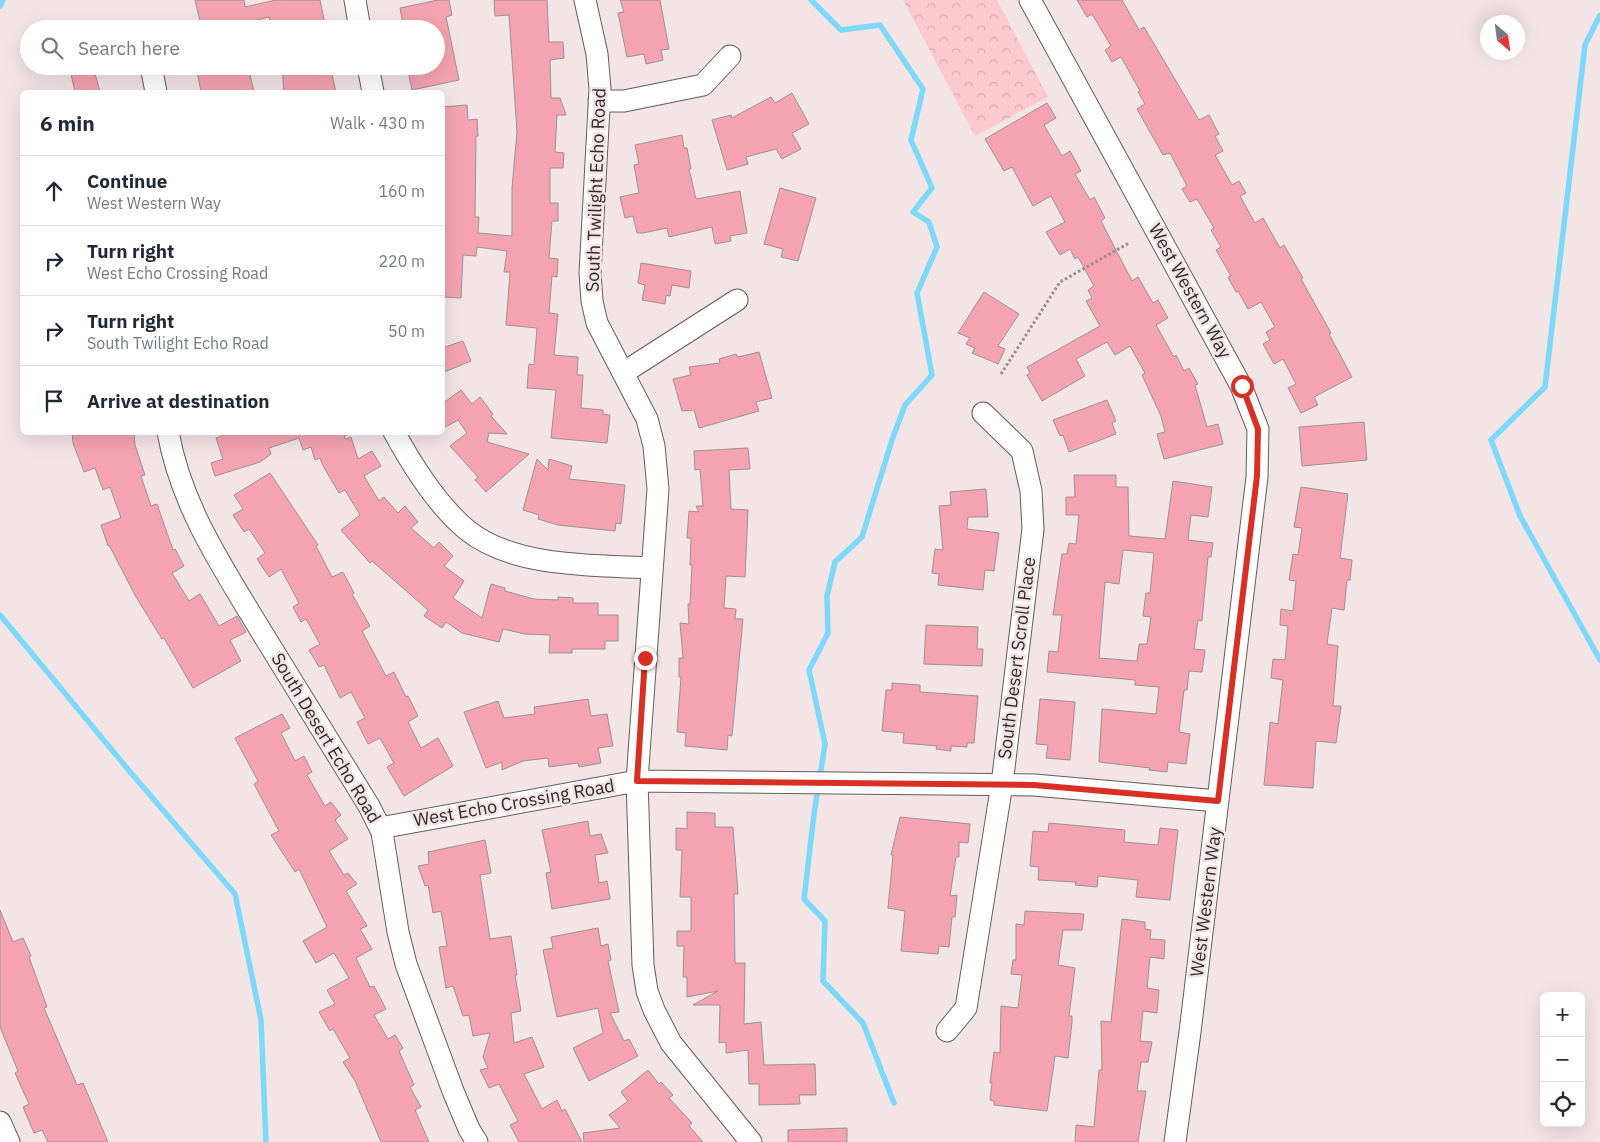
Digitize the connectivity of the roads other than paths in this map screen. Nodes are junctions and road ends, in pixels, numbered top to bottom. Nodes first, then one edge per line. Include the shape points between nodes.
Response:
1 (355, 0) edge
2 (586, 0) edge
3 (1030, 0) edge
4 (358, 20) edge
5 (730, 56) dead end
6 (153, 75) edge
7 (370, 75) edge
8 (156, 90) edge
9 (373, 90) edge
10 (599, 101) junction
11 (737, 300) dead end
12 (623, 373) junction
13 (983, 413) dead end
14 (169, 435) edge
15 (396, 435) edge
16 (652, 568) junction
17 (637, 781) junction
18 (1002, 784) junction
19 (1218, 801) junction
20 (380, 828) junction
21 (948, 1030) dead end
22 (0, 1122) edge
23 (8, 1142) edge
24 (477, 1142) edge
25 (751, 1142) edge
26 (1175, 1142) edge

1 - 4 street
2 - 10 street, South Twilight Echo Road via 597,54
3 - 19 street, West Western Way via 1242,386 1258,429 1257,476
5 - 10 street via 703,85 624,100
6 - 8 street
7 - 9 street
10 - 12 street, South Twilight Echo Road via 590,273 592,301 597,323
11 - 12 street
12 - 16 street, South Twilight Echo Road via 647,419 654,446 658,489
13 - 18 street, South Desert Scroll Place via 1022,451 1032,491 1033,529
14 - 20 street, South Desert Echo Road via 174,460 196,520 370,806
15 - 16 street via 449,512 468,531 494,545 532,558 571,564
16 - 17 street, South Twilight Echo Road
17 - 18 street, West Echo Crossing Road
17 - 20 street, West Echo Crossing Road
17 - 25 street, South Twilight Echo Road via 647,991 672,1043
18 - 19 street, West Echo Crossing Road
18 - 21 street, South Desert Scroll Place via 966,1008
19 - 26 street, West Western Way
20 - 24 street, South Desert Echo Road via 406,964 453,1091
22 - 23 street

